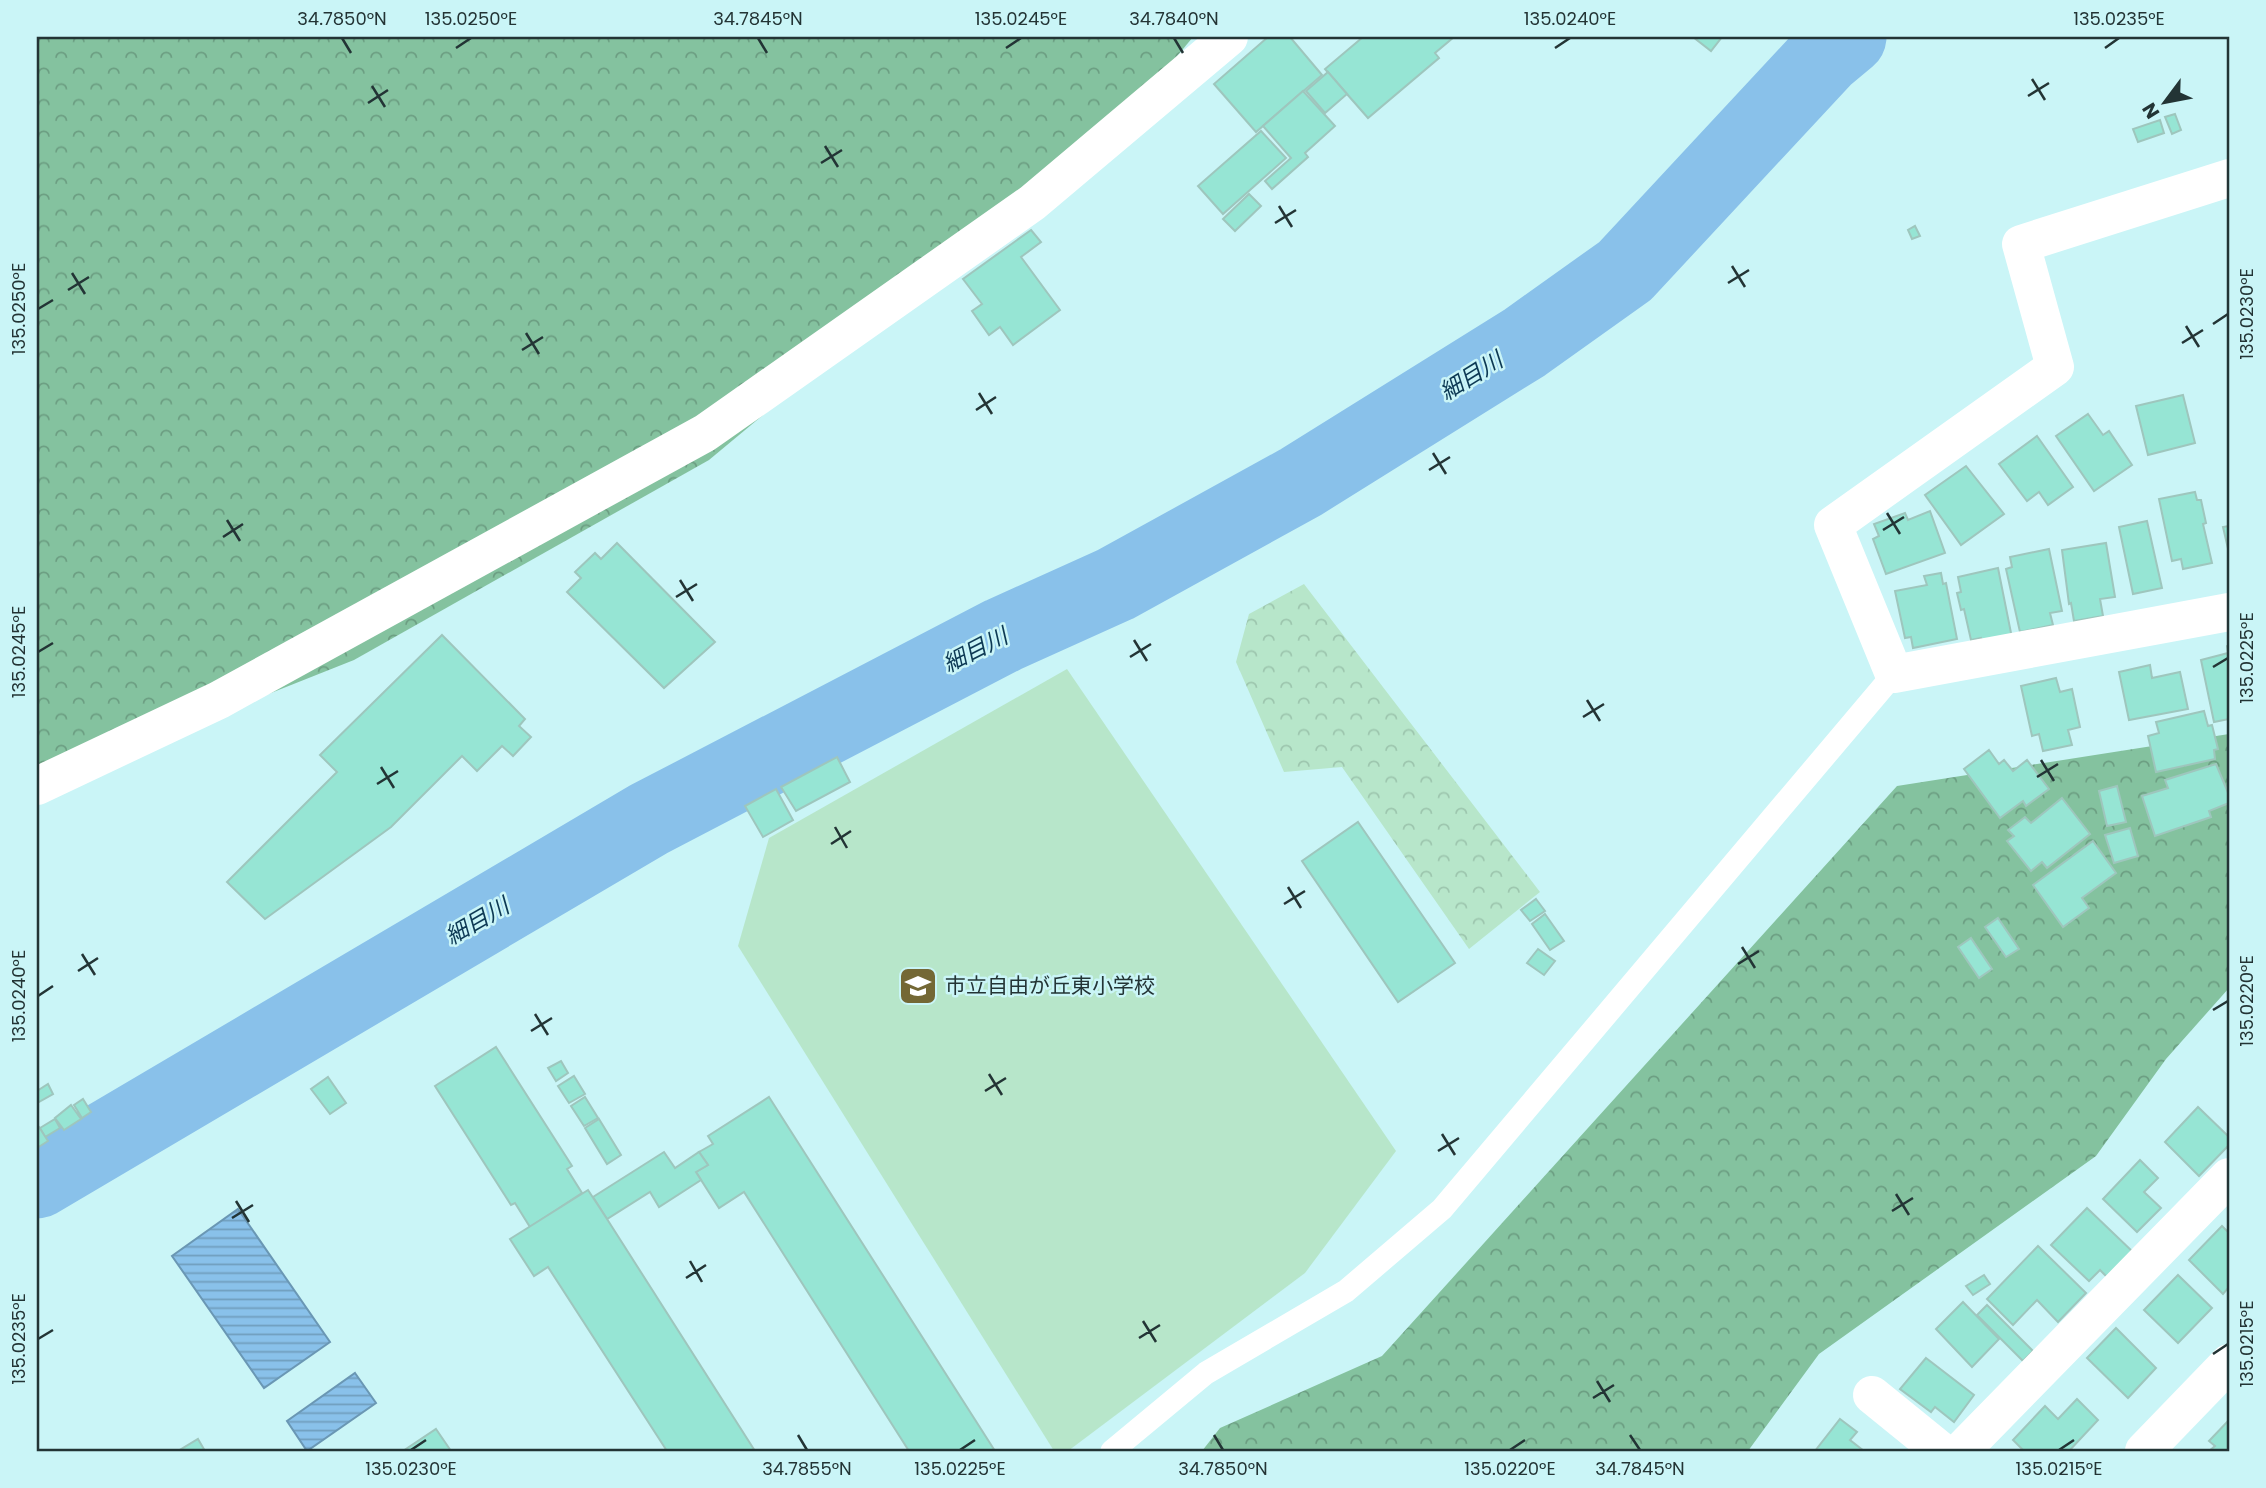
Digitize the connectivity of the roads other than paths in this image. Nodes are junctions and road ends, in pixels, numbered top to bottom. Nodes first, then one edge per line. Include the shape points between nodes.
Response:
1 (1229, 37) edge
2 (2229, 178) edge
3 (2229, 612) edge
4 (1894, 674) junction
5 (37, 786) edge
6 (2229, 1177) edge
7 (2229, 1363) edge
8 (1872, 1395) dead end
9 (1939, 1449) edge
10 (1112, 1451) edge
11 (2144, 1451) edge

1 - 5 street via 1032,203 705,433 219,700
2 - 4 street via 2021,244 2055,367 1833,525
3 - 4 street
4 - 10 lane via 1442,1209 1346,1291 1206,1373
6 - 9 street
7 - 11 street
8 - 9 street

